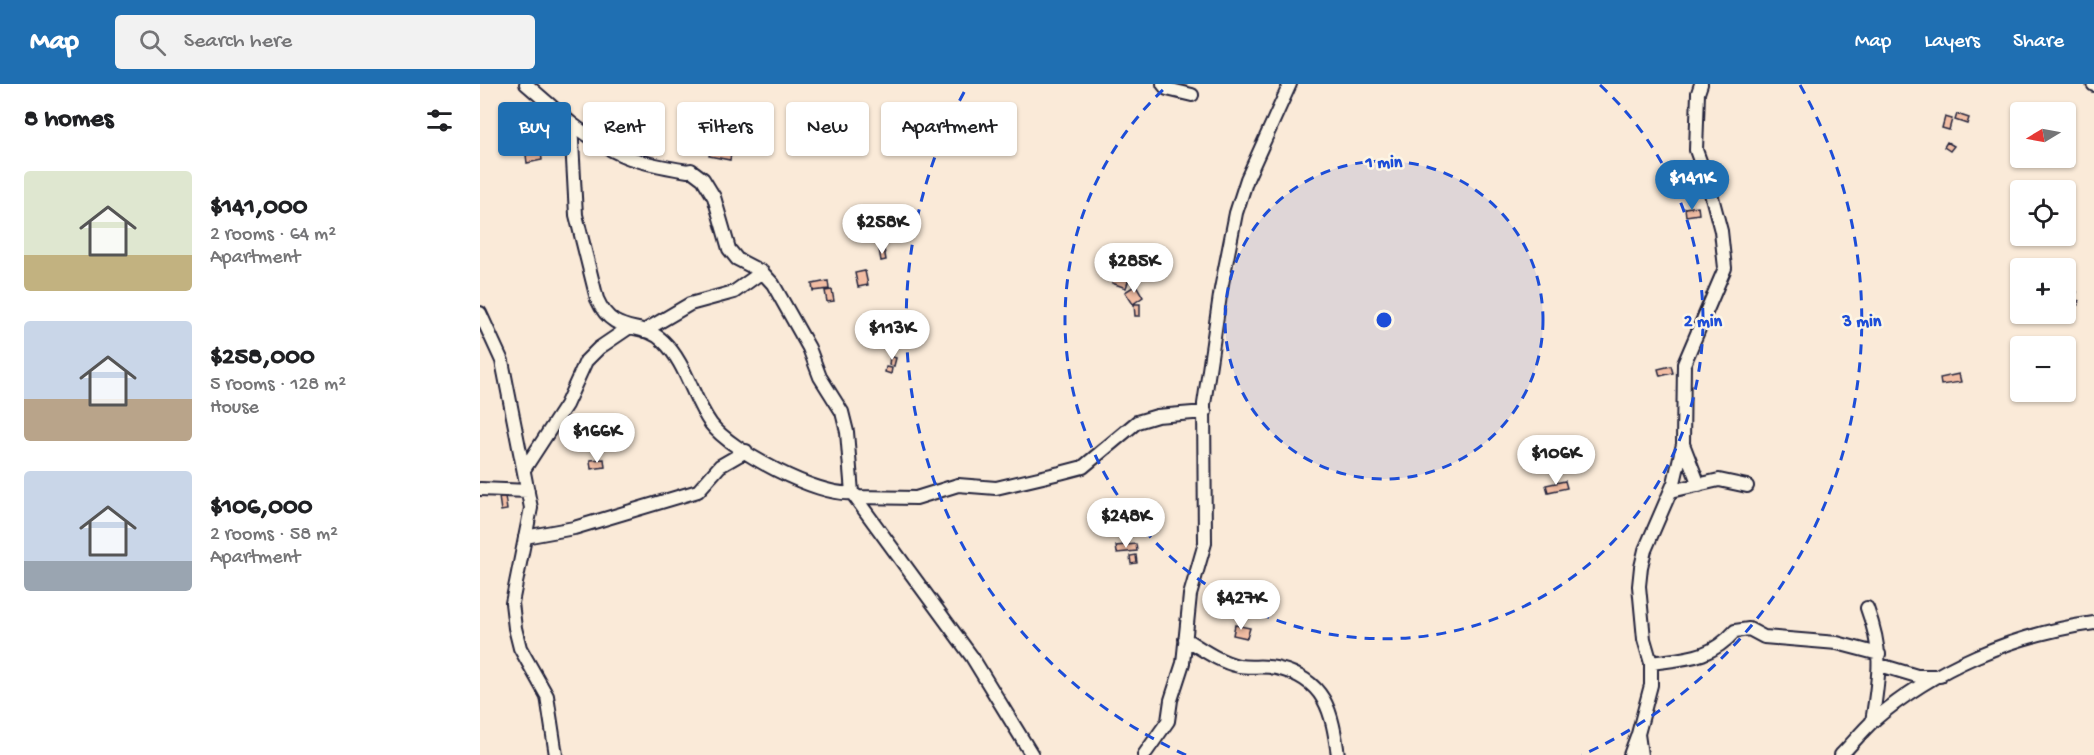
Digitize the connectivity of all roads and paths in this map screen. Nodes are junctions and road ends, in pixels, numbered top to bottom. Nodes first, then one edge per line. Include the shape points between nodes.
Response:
1 (526, 84) edge
2 (1163, 84) edge
3 (1290, 84) edge
4 (1701, 84) edge
5 (1192, 95) dead end
6 (547, 102) edge
7 (571, 123) joint
8 (762, 272) junction
9 (480, 313) edge
10 (627, 328) junction
11 (644, 331) junction
12 (1204, 412) junction
13 (1683, 444) junction
14 (746, 451) junction
15 (525, 468) junction
16 (1700, 485) junction
17 (1747, 486) dead end
18 (480, 489) edge
19 (528, 491) junction
20 (1671, 491) junction
21 (852, 493) junction
22 (525, 537) junction
23 (1867, 608) dead end
24 (2094, 623) edge
25 (1185, 639) junction
26 (1879, 659) junction
27 (1651, 663) junction
28 (1940, 676) junction
29 (1872, 722) junction
30 (1638, 734) junction
31 (1860, 737) junction
32 (556, 755) edge
33 (1032, 755) edge
34 (1144, 755) edge
35 (1338, 755) edge
36 (1630, 755) edge
37 (1641, 755) edge
38 (1841, 755) edge
39 (1852, 755) edge

1 - 6 street
2 - 5 street via 1167,89
3 - 12 street via 1236,213
4 - 13 street via 1696,150 1716,209 1725,268 1684,364
7 - 8 street via 625,159 691,170 700,176 714,197 729,249 737,259
7 - 10 street via 574,202 595,293 602,309
8 - 11 street via 734,292 690,304
8 - 21 street via 810,348 820,377 842,412
9 - 15 street via 500,352
10 - 11 street
10 - 15 street via 586,361 566,405
11 - 14 street via 658,336 675,354 716,429
12 - 21 street via 1137,422 1083,467 996,488 958,485 908,499 858,497
12 - 25 street via 1205,543 1190,595
13 - 16 street
13 - 20 street
14 - 21 street via 772,468 810,484 840,494
14 - 22 street via 720,466 698,491 574,528
15 - 19 street
16 - 17 street via 1719,480
16 - 20 street
18 - 19 street
19 - 22 street via 531,508
20 - 27 street via 1641,567 1644,639
21 - 33 street via 972,657
22 - 32 street via 512,603 515,628 520,648 547,696
23 - 26 street
24 - 28 street via 2000,645
25 - 34 street via 1168,721
25 - 35 street via 1210,655 1239,666 1276,668 1292,674 1317,690 1326,699
26 - 27 street via 1837,643 1764,637 1748,629 1735,631 1728,642 1706,654
26 - 28 street via 1917,675
26 - 29 street
27 - 30 street via 1651,686
28 - 29 street
29 - 31 street
30 - 36 street
30 - 37 street
31 - 38 street
31 - 39 street

